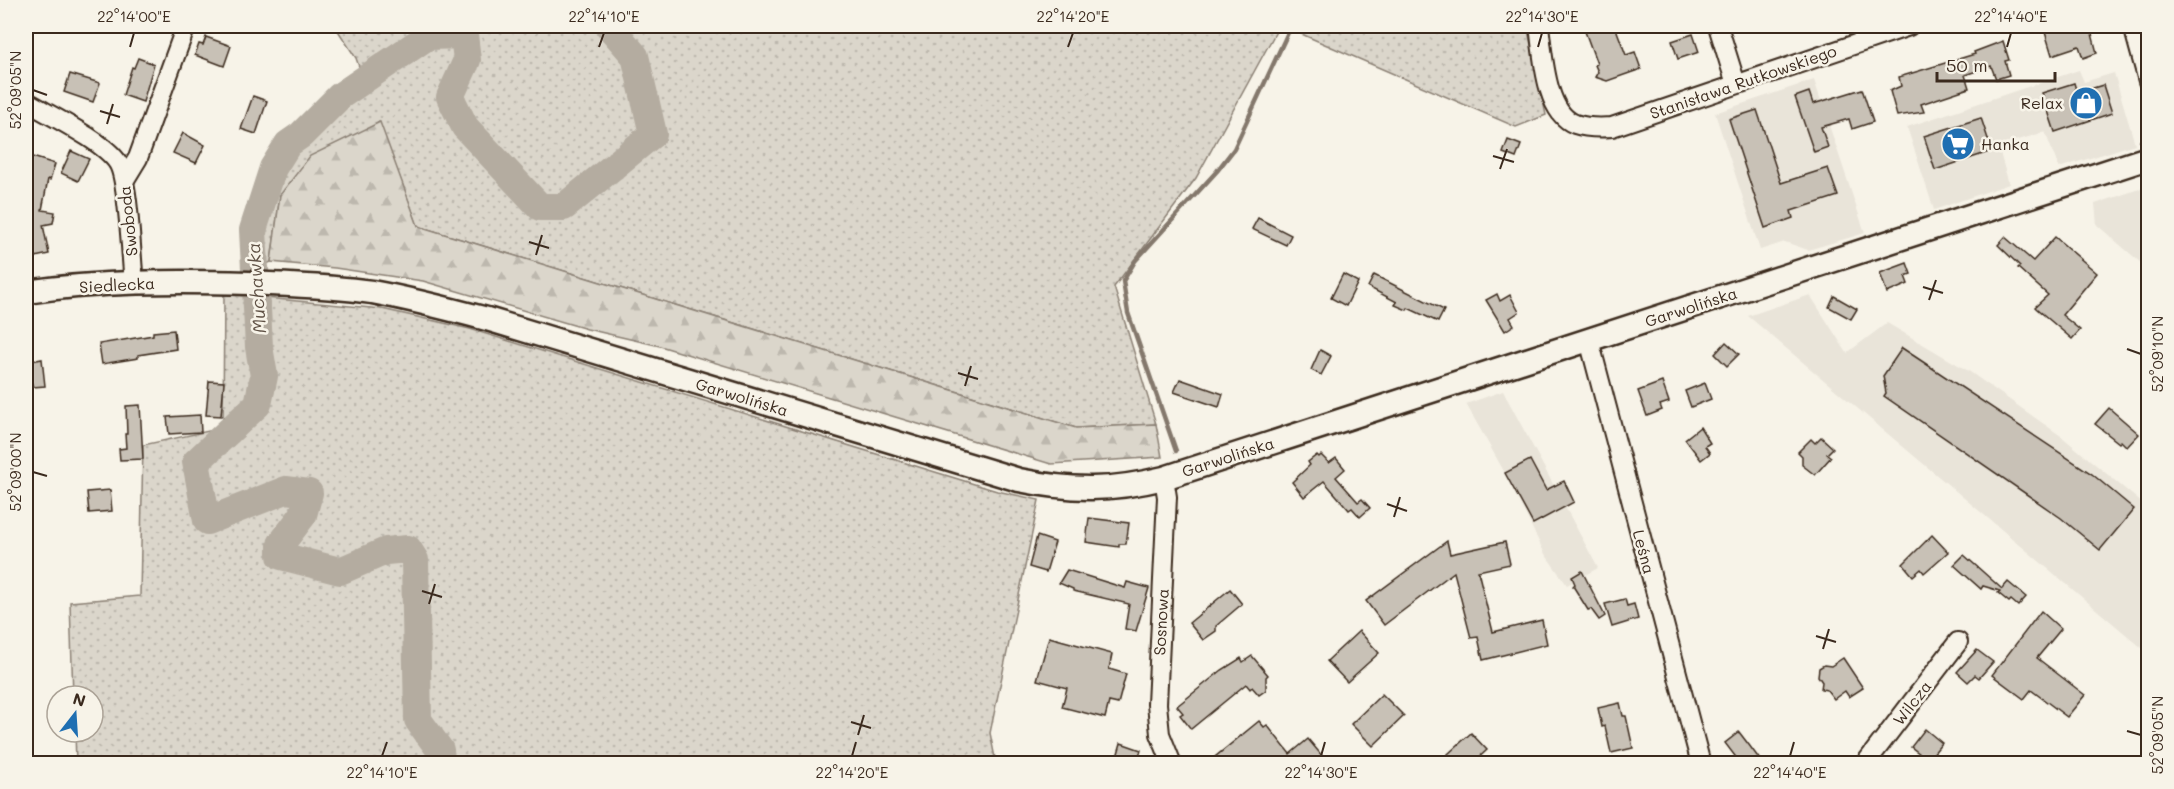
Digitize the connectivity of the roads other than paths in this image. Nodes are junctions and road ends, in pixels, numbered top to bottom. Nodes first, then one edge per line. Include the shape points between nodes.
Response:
1 (186, 26) edge
2 (1539, 26) edge
3 (1718, 26) edge
4 (1909, 26) edge
5 (2133, 26) edge
6 (2148, 81) edge
7 (1736, 84) junction
8 (26, 101) edge
9 (2148, 158) edge
10 (124, 181) junction
11 (134, 283) junction
12 (294, 285) joint
13 (26, 292) edge
14 (1589, 339) junction
15 (1164, 478) junction
16 (1958, 642) dead end
17 (1172, 764) edge
18 (1701, 764) edge
19 (1865, 764) edge

1 - 10 street via 138,158
2 - 7 street, Stanisława Rutkowskiego via 1555,105 1573,123 1612,127
3 - 7 street
4 - 7 street, Stanisława Rutkowskiego
5 - 6 street
8 - 10 street, Swoboda via 108,152 119,164
9 - 14 main road, Garwolińska
10 - 11 street, Swoboda
11 - 12 main road, Siedlecka
11 - 13 main road, Siedlecka
12 - 15 main road, Garwolińska via 371,292 446,308 1019,480 1087,489 1126,487
14 - 15 main road, Garwolińska
14 - 18 street, Leśna
15 - 17 street, Sosnowa via 1167,497 1157,704 1160,734
16 - 19 street, Wilcza

